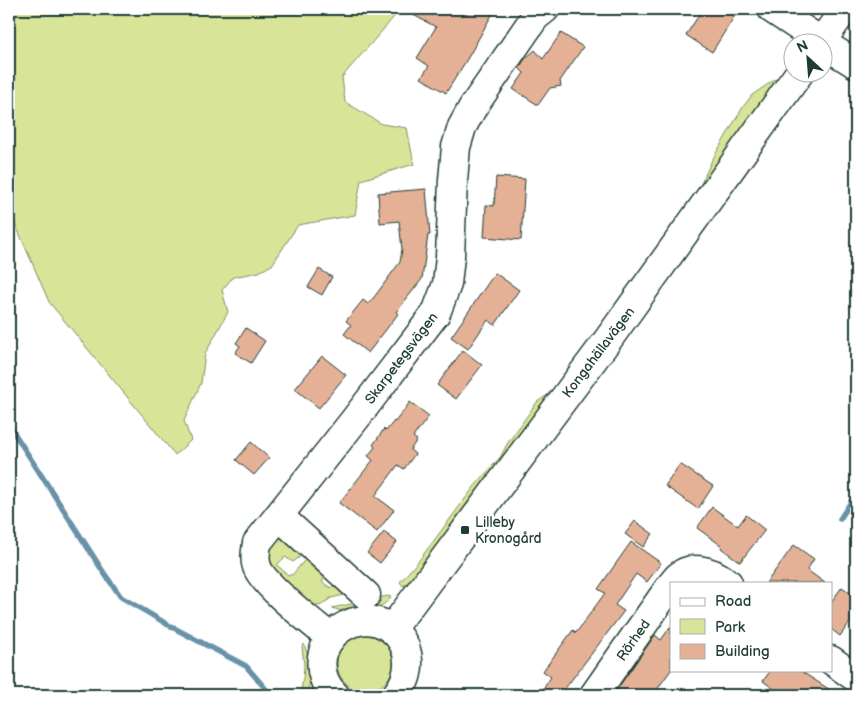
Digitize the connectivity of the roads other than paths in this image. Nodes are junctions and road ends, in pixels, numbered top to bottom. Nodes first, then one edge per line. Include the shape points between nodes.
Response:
1 (545, 9) edge
2 (772, 9) edge
3 (845, 9) edge
4 (807, 32) edge
5 (829, 32) edge
6 (832, 48) edge
7 (856, 64) edge
8 (793, 82) edge
9 (279, 516) junction
10 (674, 582) edge
11 (727, 582) edge
12 (670, 587) edge
13 (366, 596) dead end
14 (392, 629) junction
15 (330, 638) junction
16 (832, 661) edge
17 (856, 678) edge
18 (404, 693) edge
19 (334, 695) edge
20 (594, 695) edge

1 - 9 street, Skarpetegsvägen via 535,17 462,126 456,147 448,276 436,313
2 - 4 street
3 - 5 street
6 - 7 street
8 - 14 street, Kongahällavägen via 619,324
9 - 13 street
9 - 15 street, Skarpetegsvägen via 257,543 257,567 267,582
10 - 11 street, Rörhed via 678,576 694,569 717,575
12 - 20 street, Rörhed
14 - 15 street via 376,622 359,621 343,626
14 - 18 street via 403,641 408,657
15 - 19 street via 323,652 322,670
16 - 17 street

